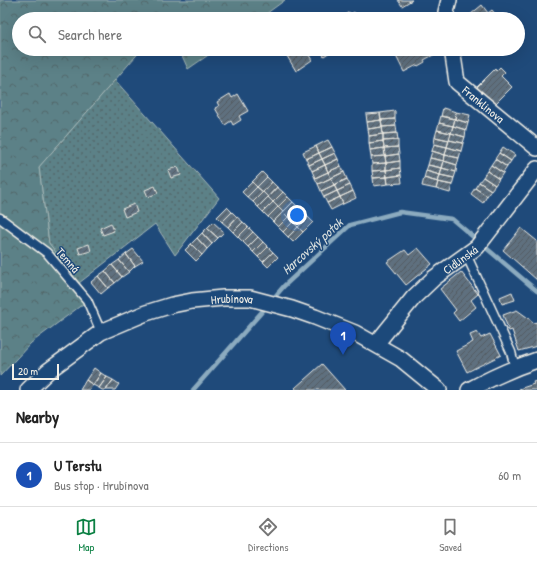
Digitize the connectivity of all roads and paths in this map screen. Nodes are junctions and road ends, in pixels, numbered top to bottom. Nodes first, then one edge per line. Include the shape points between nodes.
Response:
1 (449, 0) edge
2 (446, 12) edge
3 (453, 56) edge
4 (537, 148) edge
5 (537, 169) edge
6 (0, 218) edge
7 (476, 246) junction
8 (102, 332) junction
9 (376, 344) junction
10 (537, 360) edge
11 (515, 368) junction
12 (28, 390) edge
13 (439, 390) edge
14 (469, 390) edge

1 - 2 street
3 - 4 street, Franklinova via 457,82
5 - 7 street, Cidlinská
6 - 8 lane, Temná via 47,253 87,300
7 - 9 street, Cidlinská via 414,297
7 - 11 lane
8 - 9 street, Hrubínova via 146,312 172,305 200,300 250,298 315,317
8 - 12 street, Hrubínova via 48,371
9 - 13 street, Hrubínova via 401,359
10 - 11 street
11 - 14 street

